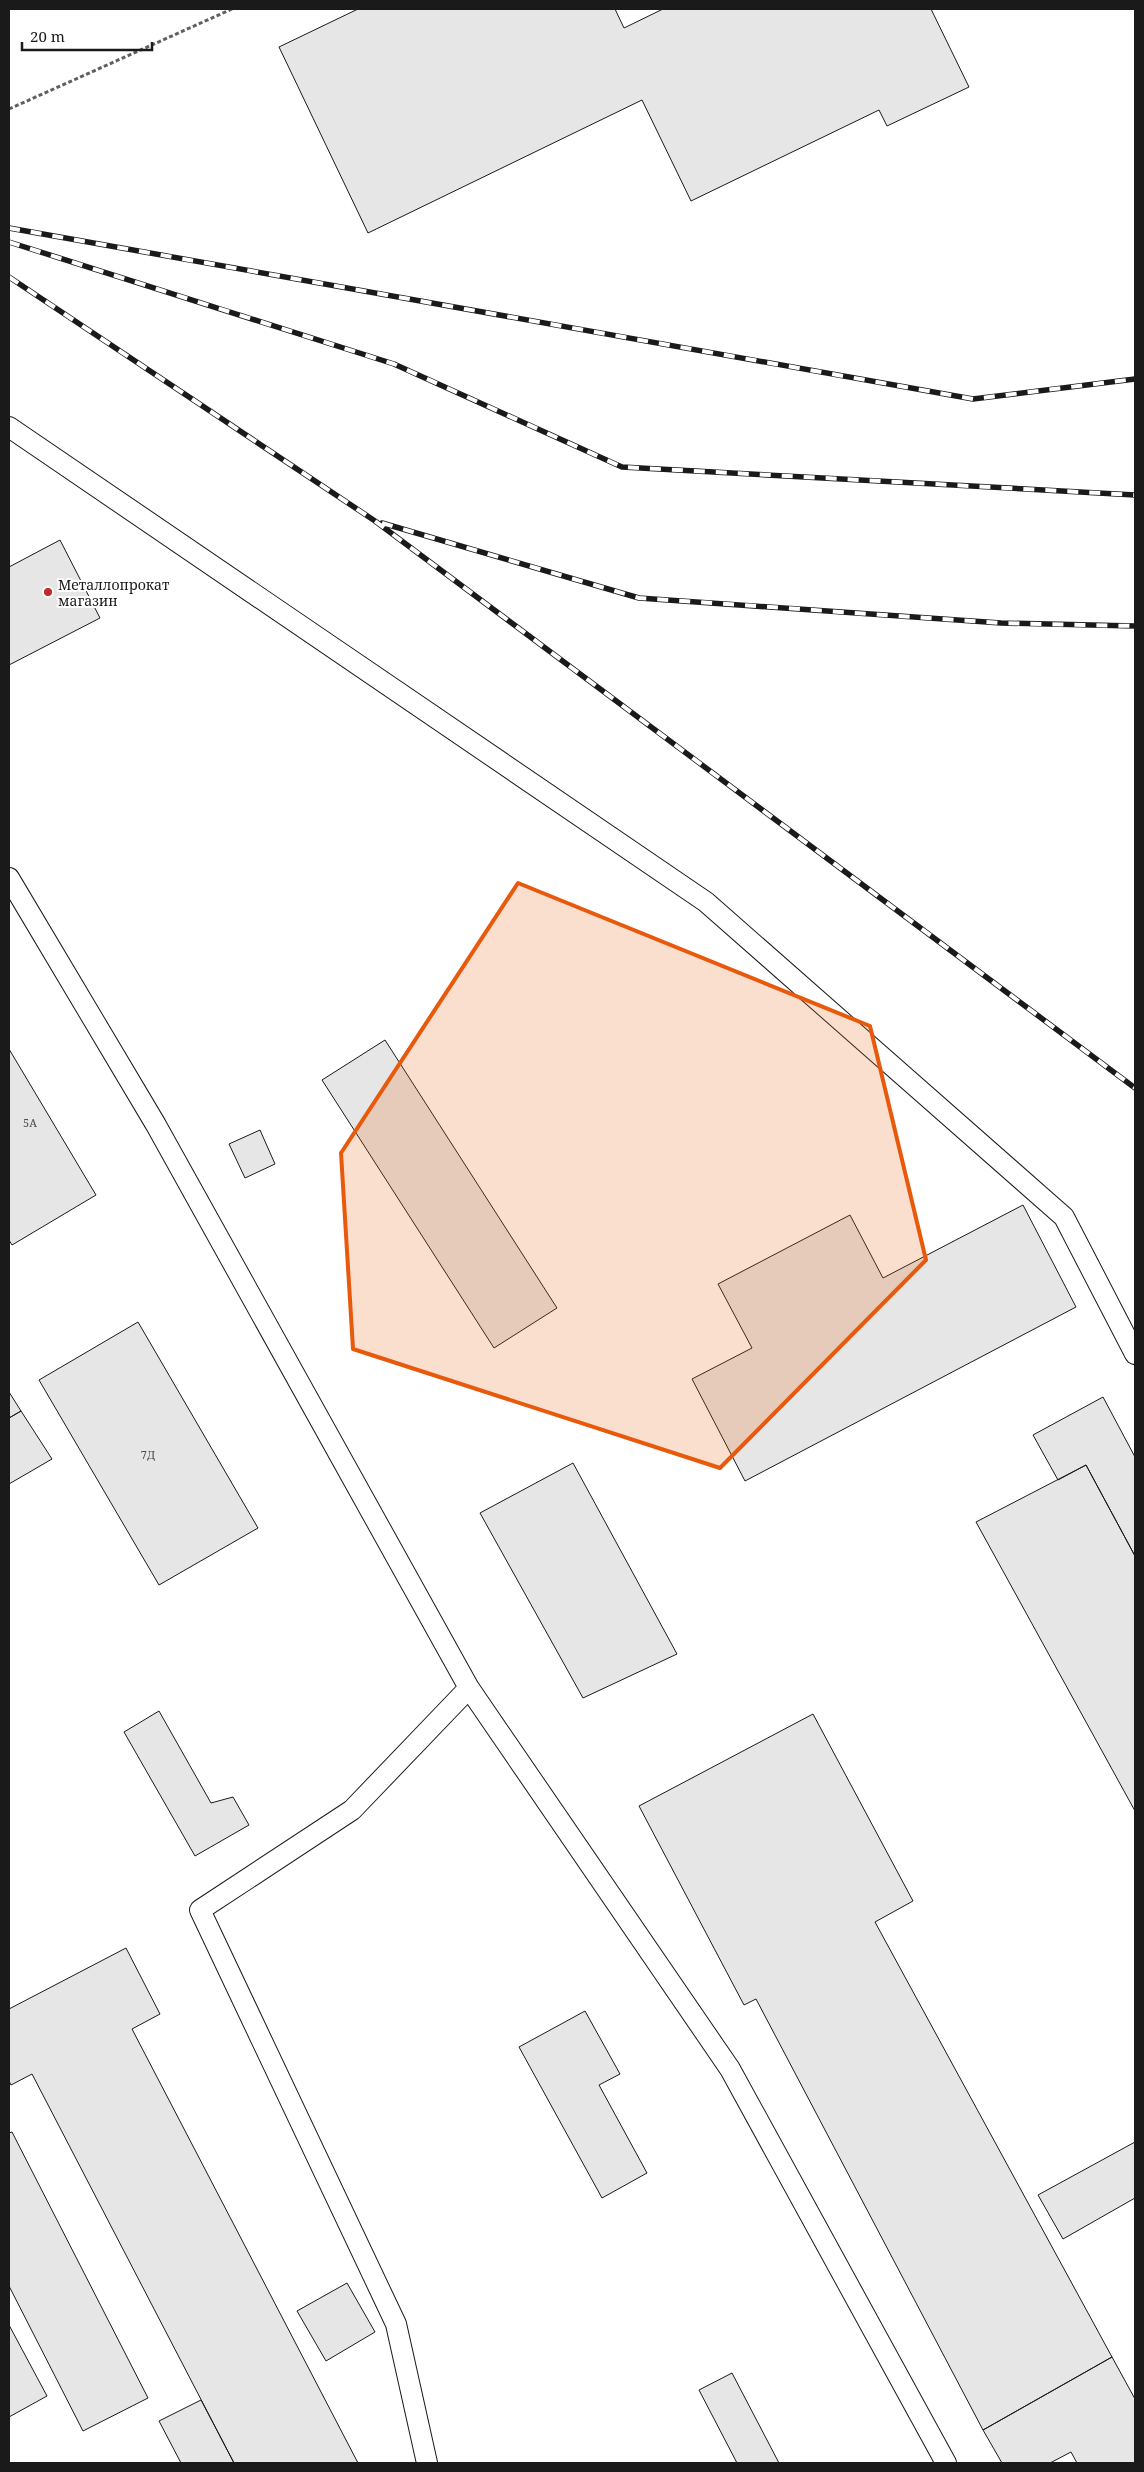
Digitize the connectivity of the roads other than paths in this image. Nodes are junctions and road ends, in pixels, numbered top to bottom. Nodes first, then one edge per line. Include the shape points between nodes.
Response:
1 (9, 427) edge
2 (9, 878) edge
3 (1135, 1354) edge
4 (468, 1688) junction
5 (428, 2463) edge
6 (946, 2463) edge

1 - 3 lane via 706,902 1064,1217
2 - 4 lane via 156,1125
4 - 5 lane via 352,1810 200,1910 396,2324
4 - 6 lane via 730,2069

